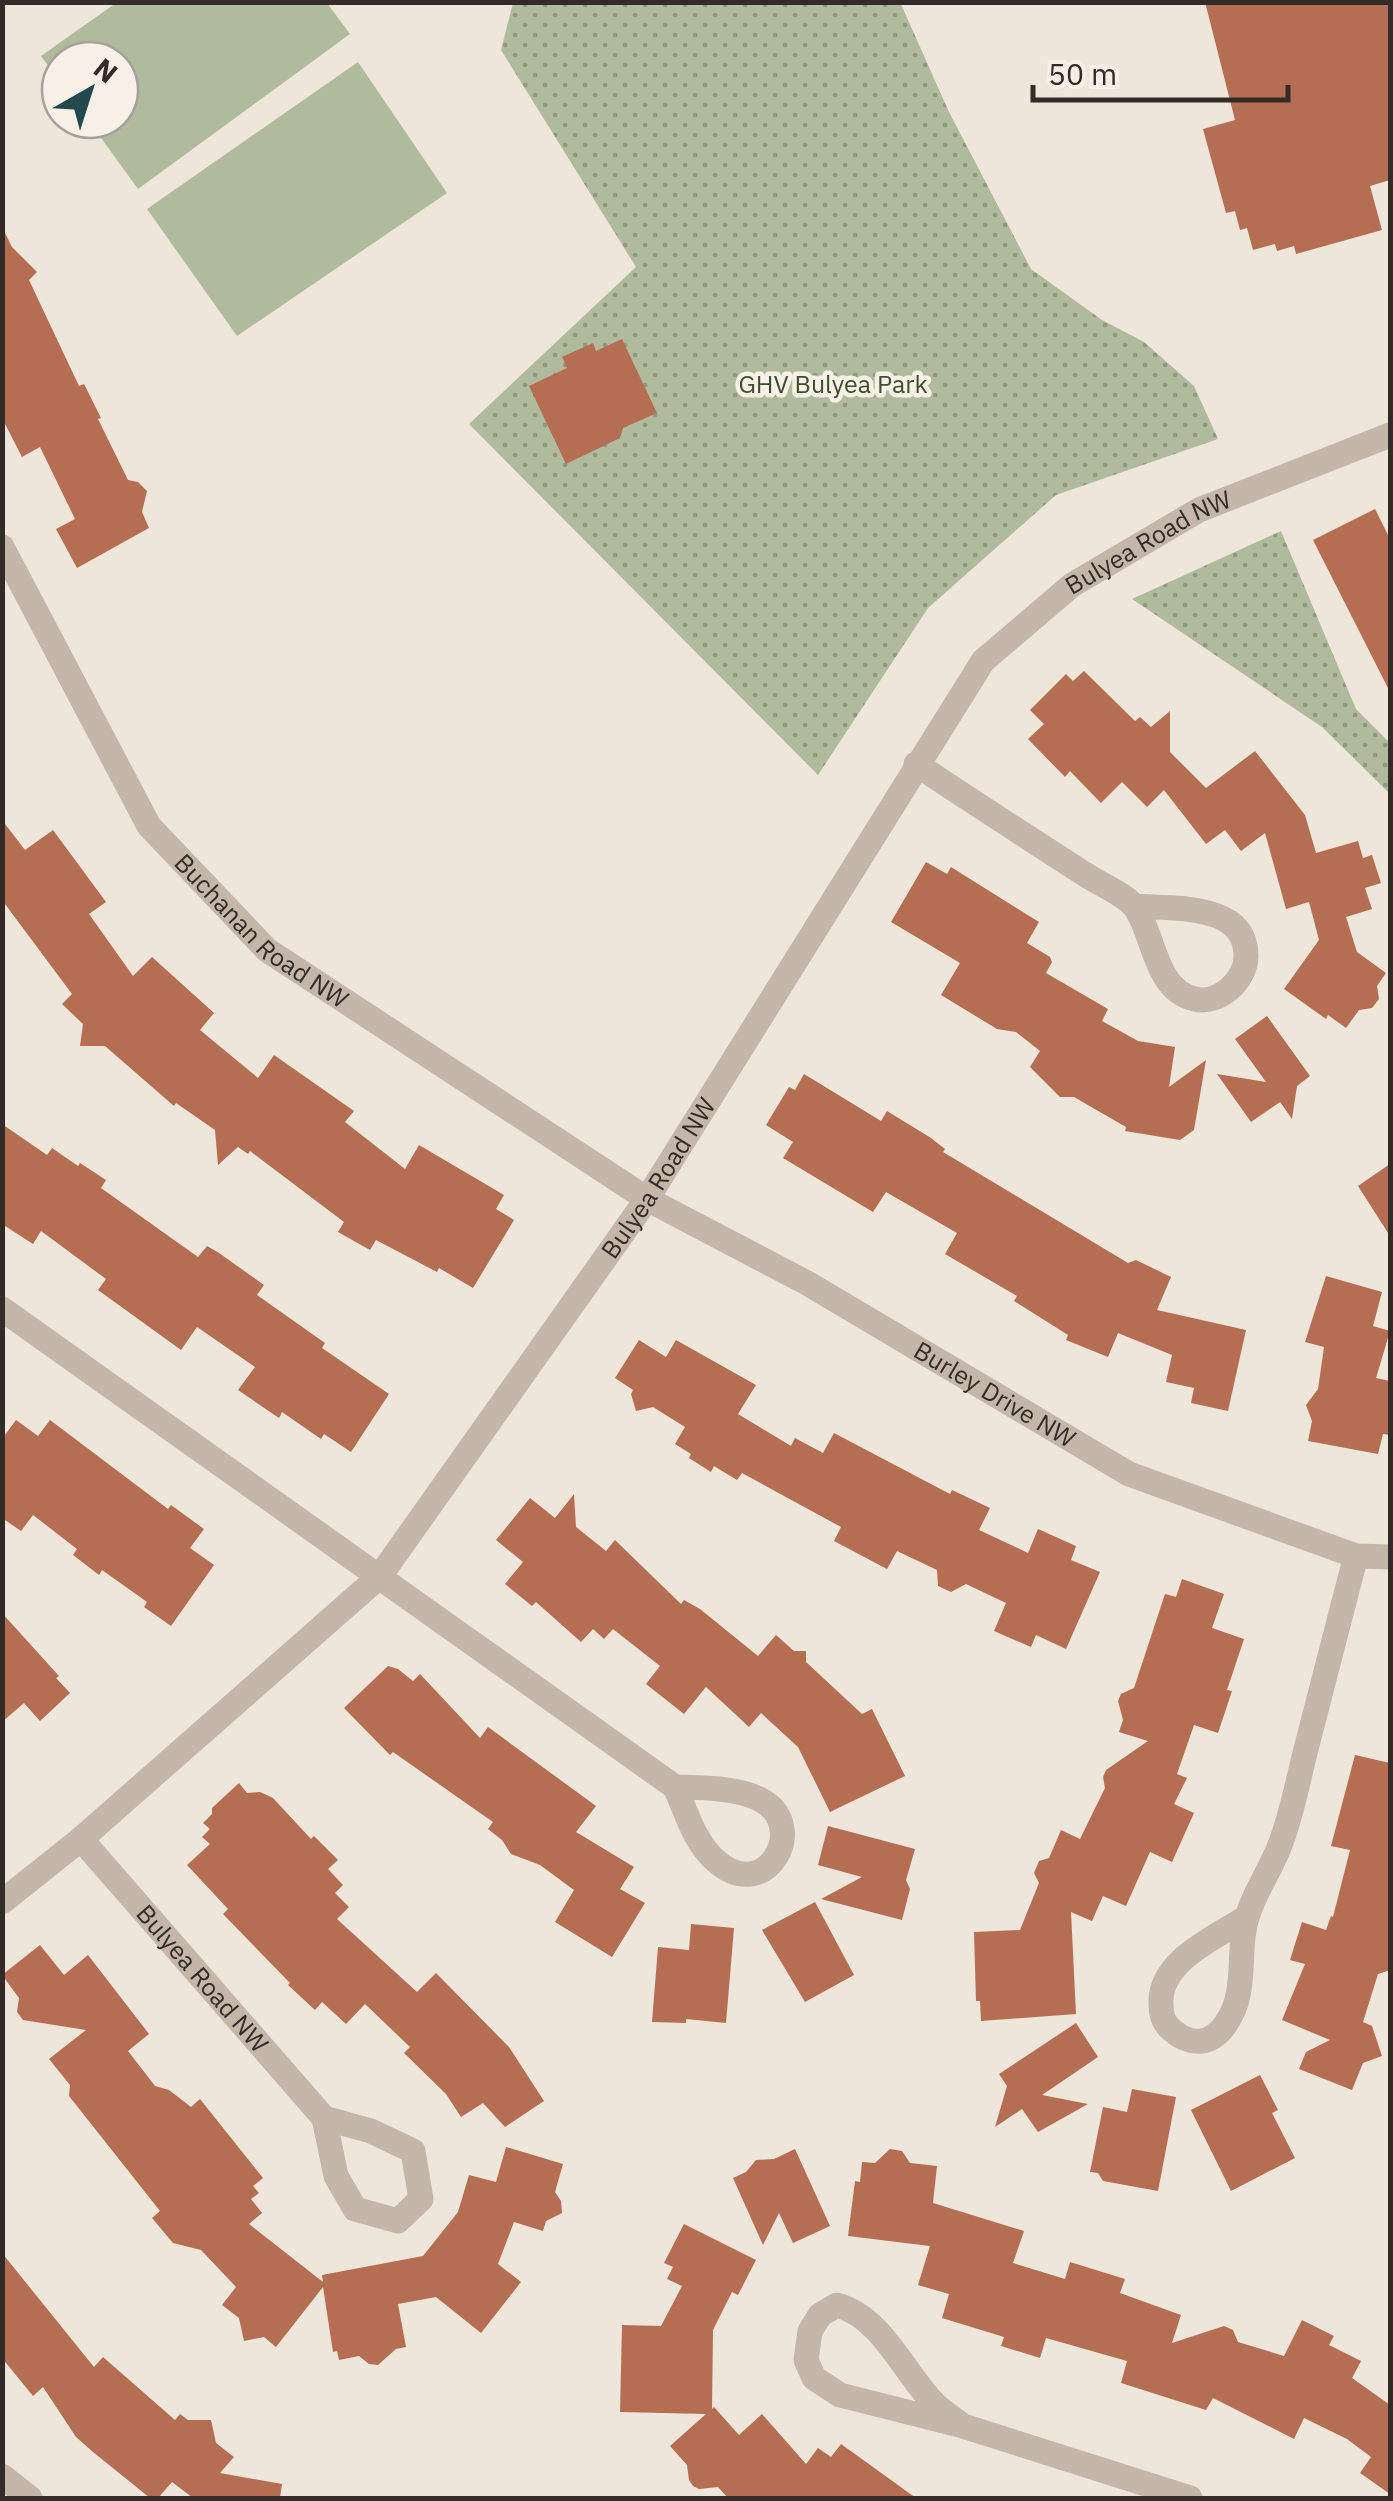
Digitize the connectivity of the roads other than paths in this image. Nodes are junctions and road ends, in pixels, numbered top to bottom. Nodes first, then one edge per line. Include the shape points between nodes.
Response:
1 (1390, 434) edge
2 (2, 547) edge
3 (916, 764) junction
4 (1134, 906) junction
5 (647, 1199) junction
6 (2, 1309) edge
7 (1356, 1556) junction
8 (1390, 1557) edge
9 (380, 1576) junction
10 (675, 1787) dead end
11 (81, 1840) junction
12 (2, 1902) edge
13 (1247, 1917) junction
14 (324, 2118) junction
15 (963, 2426) junction
16 (2, 2476) edge
17 (30, 2498) edge
18 (1190, 2498) edge

1 - 3 street, Bulyea Road NW via 1200,510 1072,585 983,661
2 - 5 street, Buchanan Road NW via 149,826 267,950
3 - 4 street
3 - 5 street, Bulyea Road NW
4 - 4 street via 1176,990 1194,1000 1215,999 1245,968 1240,930 1225,918
5 - 7 street, Burley Drive NW via 806,1283 1129,1474
5 - 9 street, Bulyea Road NW
6 - 9 street
7 - 8 street, Burley Drive NW
7 - 13 street via 1281,1844
9 - 10 street
9 - 11 street, Bulyea Road NW
11 - 12 street, Bulyea Road NW
11 - 14 street, Bulyea Road NW
13 - 13 street via 1241,1985 1224,2026 1192,2043 1166,2026 1160,1991 1165,1978
14 - 14 street, Bulyea Road NW via 413,2151 422,2198 398,2221 355,2209 336,2176
15 - 15 street via 934,2404 872,2324 837,2305 820,2316 806,2360 814,2378 840,2395
15 - 18 street
16 - 17 street

